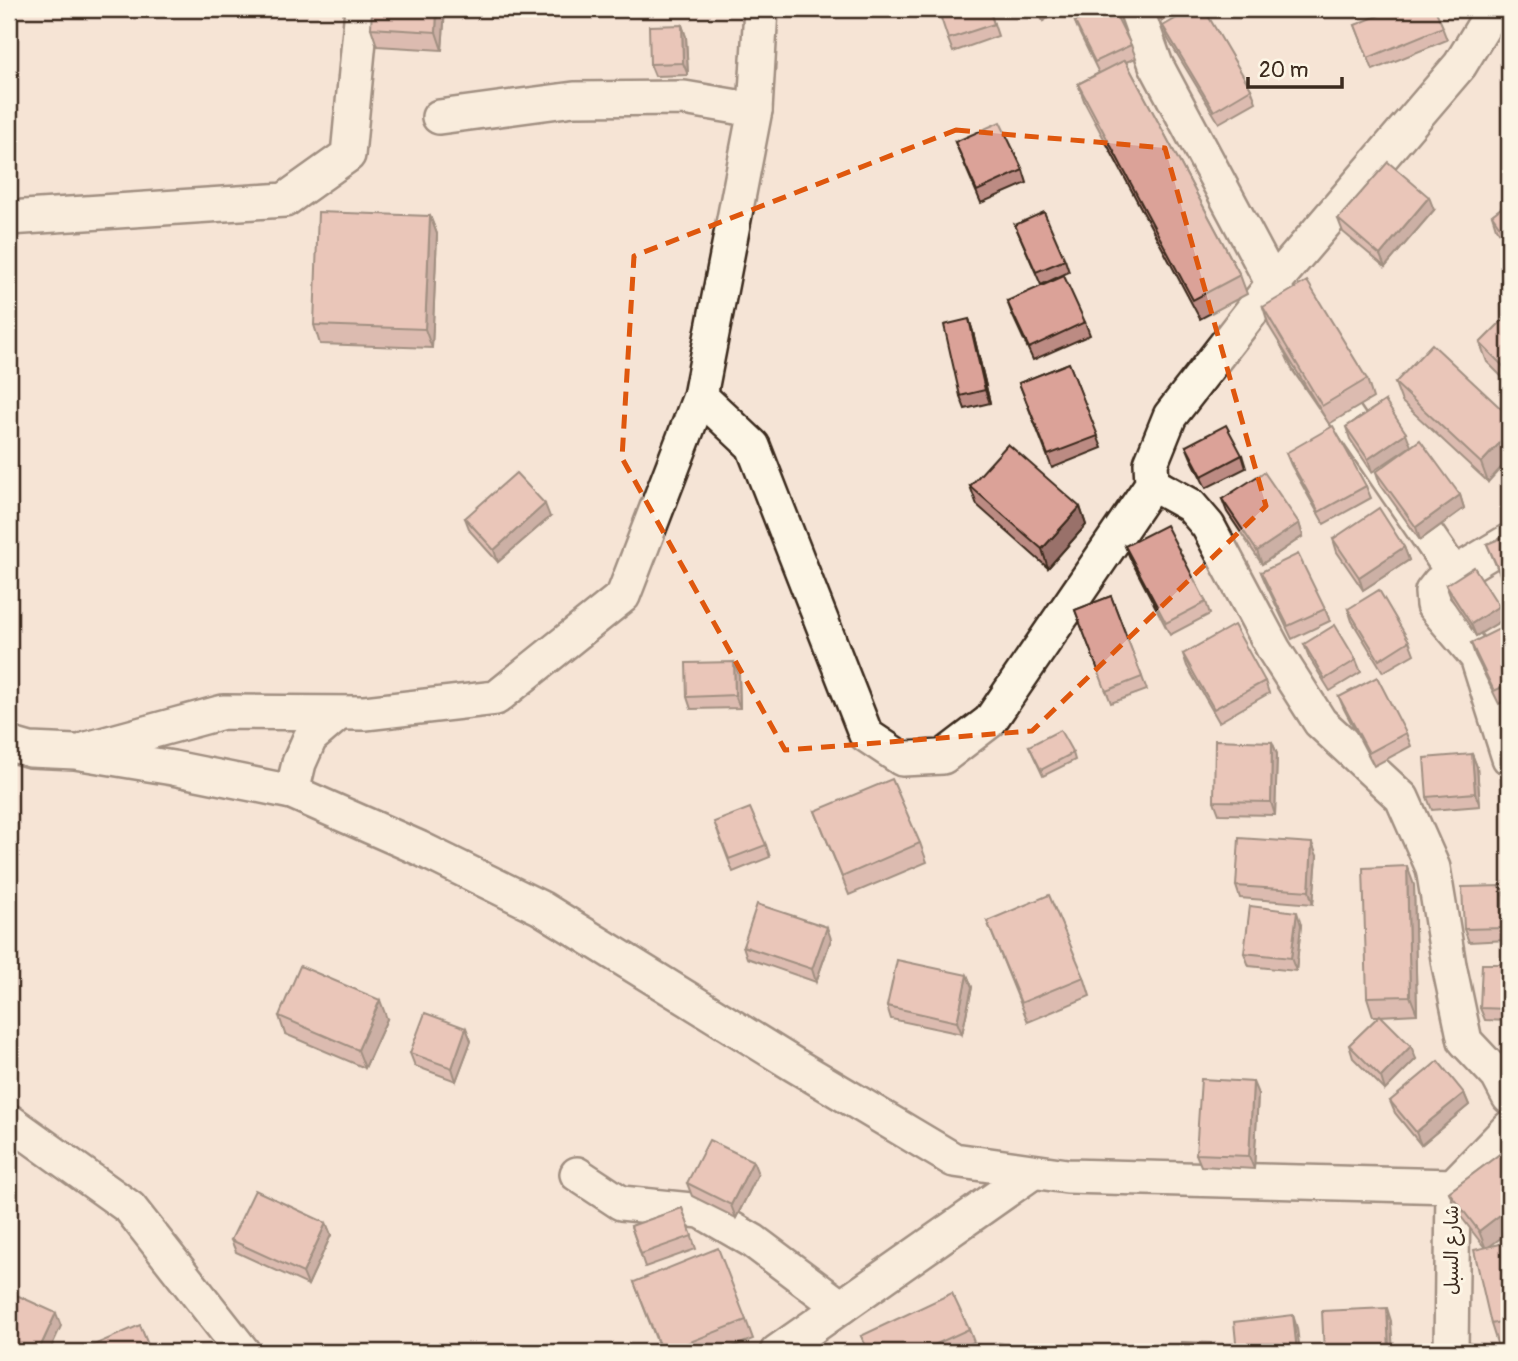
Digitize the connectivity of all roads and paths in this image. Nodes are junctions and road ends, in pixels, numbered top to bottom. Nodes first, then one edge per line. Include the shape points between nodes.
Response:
1 (362, 9) edge
2 (761, 9) edge
3 (1136, 9) edge
4 (1494, 9) edge
5 (755, 110) junction
6 (439, 117) dead end
7 (9, 218) edge
8 (1273, 284) junction
9 (700, 396) junction
10 (1152, 484) junction
11 (1509, 541) edge
12 (1454, 574) junction
13 (338, 714) junction
14 (9, 744) edge
15 (75, 752) junction
16 (1509, 758) edge
17 (292, 792) junction
18 (1509, 1097) edge
19 (9, 1121) edge
20 (1509, 1128) edge
21 (1033, 1172) junction
22 (577, 1174) dead end
23 (1453, 1186) junction
24 (841, 1307) junction
25 (243, 1352) edge
26 (777, 1352) edge
27 (1451, 1352) edge

1 - 7 street via 348,155 285,200
2 - 5 street
3 - 8 street via 1156,65
4 - 8 street via 1460,65
5 - 6 street via 684,97 575,99
5 - 9 street
8 - 10 street via 1170,416 1151,463
8 - 12 street via 1308,361
9 - 10 street via 754,446 866,735 902,759 943,757 990,721
9 - 13 street via 623,596 496,698
10 - 18 street via 1190,505 1208,526 1274,650 1320,722 1402,798 1433,868 1465,1041 1498,1076
11 - 12 street
12 - 16 street via 1432,592 1433,605 1477,657
13 - 15 street via 223,712
13 - 17 street via 310,738
14 - 15 street
15 - 17 street
17 - 21 street via 541,908 954,1160
19 - 25 street via 130,1208
20 - 23 street, شارع السبل
21 - 23 street
21 - 24 street
22 - 24 street via 621,1203 701,1211 753,1241
23 - 27 street, شارع السبل
24 - 26 street

